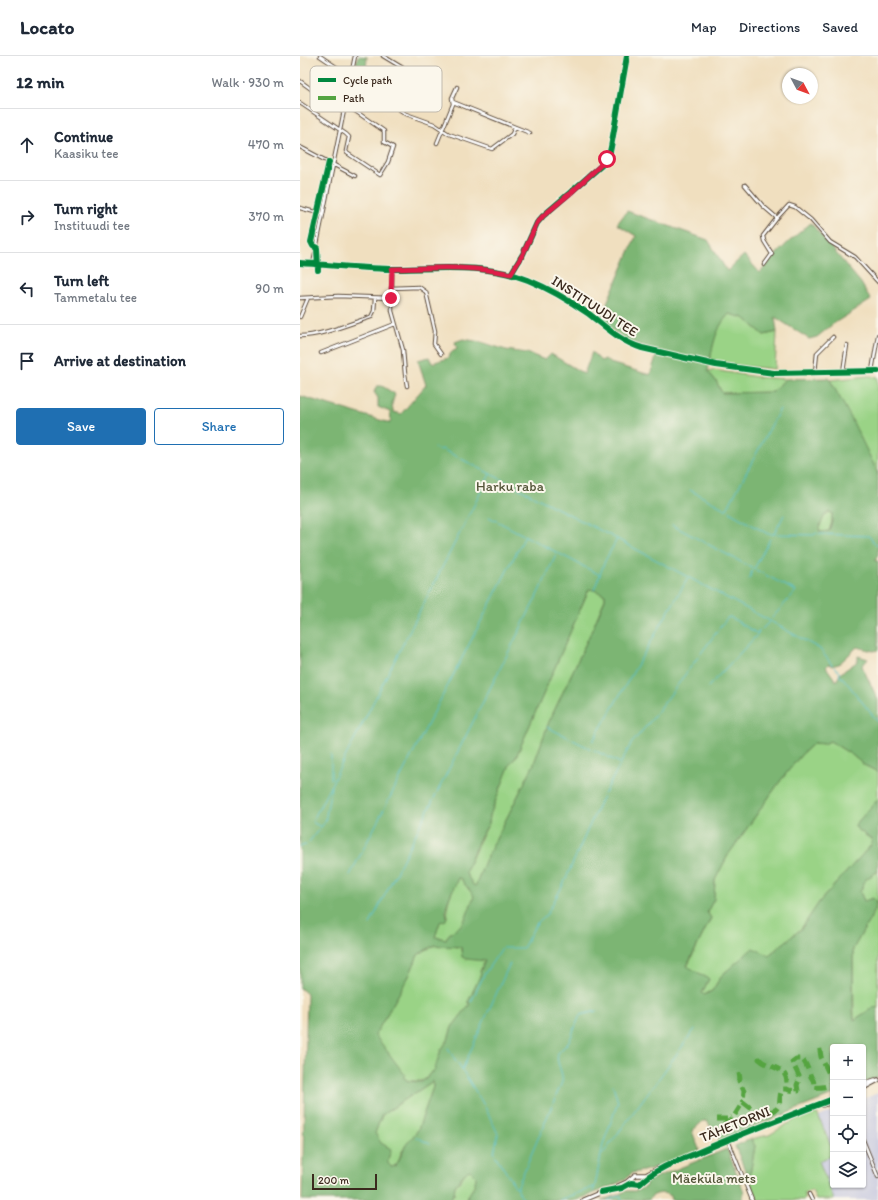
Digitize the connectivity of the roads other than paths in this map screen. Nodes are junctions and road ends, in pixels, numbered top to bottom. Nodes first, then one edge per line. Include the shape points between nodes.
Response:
1 (320, 56) edge
2 (355, 56) edge
3 (383, 56) edge
4 (627, 56) edge
5 (334, 66) edge
6 (353, 66) edge
7 (400, 66) edge
8 (300, 81) edge
9 (457, 87) dead end
10 (310, 88) edge
11 (453, 102) junction
12 (300, 103) edge
13 (310, 110) edge
14 (313, 112) edge
15 (343, 112) edge
16 (357, 112) edge
17 (403, 112) edge
18 (515, 127) junction
19 (340, 130) junction
20 (442, 130) junction
21 (530, 133) dead end
22 (437, 143) dead end
23 (300, 147) edge
24 (332, 164) junction
25 (355, 176) dead end
26 (745, 185) dead end
27 (300, 208) edge
28 (322, 214) junction
29 (777, 218) junction
30 (300, 263) edge
31 (313, 264) junction
32 (764, 265) dead end
33 (392, 269) junction
34 (511, 274) junction
35 (878, 282) edge
36 (391, 288) junction
37 (300, 298) edge
38 (308, 298) junction
39 (375, 298) junction
40 (391, 298) junction
41 (300, 317) edge
42 (395, 324) junction
43 (878, 335) edge
44 (300, 336) edge
45 (833, 337) dead end
46 (847, 345) dead end
47 (321, 353) dead end
48 (441, 354) dead end
49 (872, 371) junction
50 (878, 371) edge
51 (843, 372) junction
52 (815, 373) junction
53 (408, 386) dead end
54 (878, 1080) edge
55 (866, 1083) edge
56 (866, 1086) edge
57 (830, 1101) edge
58 (728, 1140) junction
59 (866, 1146) edge
60 (667, 1166) junction
61 (876, 1168) edge
62 (640, 1175) junction
63 (878, 1177) edge
64 (633, 1178) junction
65 (642, 1181) junction
66 (634, 1183) junction
67 (601, 1192) junction
68 (809, 1194) dead end
69 (583, 1200) edge
70 (752, 1200) edge
71 (812, 1200) edge

1 - 5 street
2 - 6 street
3 - 7 street
4 - 34 street via 607,159 537,223
8 - 10 street
9 - 11 street
11 - 18 street
11 - 20 street
12 - 13 street
14 - 19 street
15 - 19 street
16 - 19 street via 384,130 384,142 392,145 388,162 380,175 347,153 348,137
17 - 20 street via 434,124
18 - 20 street via 512,134 492,149
18 - 21 street
19 - 24 street
20 - 22 street
23 - 24 street
24 - 25 street
24 - 28 street
26 - 29 street
27 - 28 street
28 - 31 street
29 - 32 street via 763,236 772,254
29 - 35 street via 788,206 795,207 815,224 830,242 859,261
30 - 31 street, INSTITUUDI TEE
31 - 33 street, INSTITUUDI TEE
33 - 34 street, INSTITUUDI TEE via 465,268
33 - 36 street
34 - 52 street, INSTITUUDI TEE via 560,296 619,338 637,347 746,370 789,374
36 - 40 street
36 - 48 street via 419,287 426,292 435,331 434,344
37 - 38 street
38 - 39 street
38 - 41 street
39 - 40 street
39 - 44 street via 371,317
40 - 42 street
42 - 47 street
42 - 53 street via 403,350
43 - 49 street
45 - 52 street via 817,353
46 - 51 street
49 - 50 street, INSTITUUDI TEE
49 - 51 street, INSTITUUDI TEE
51 - 52 street, INSTITUUDI TEE
54 - 55 street
54 - 56 street
57 - 58 street, TÄHETORNI
58 - 60 street, TÄHETORNI
58 - 70 street
59 - 61 street
60 - 62 street, TÄHETORNI
60 - 65 street, TÄHETORNI
61 - 63 street
62 - 64 street
62 - 65 street
64 - 66 street
64 - 67 street
65 - 66 street
66 - 67 street
67 - 69 street
68 - 71 street

